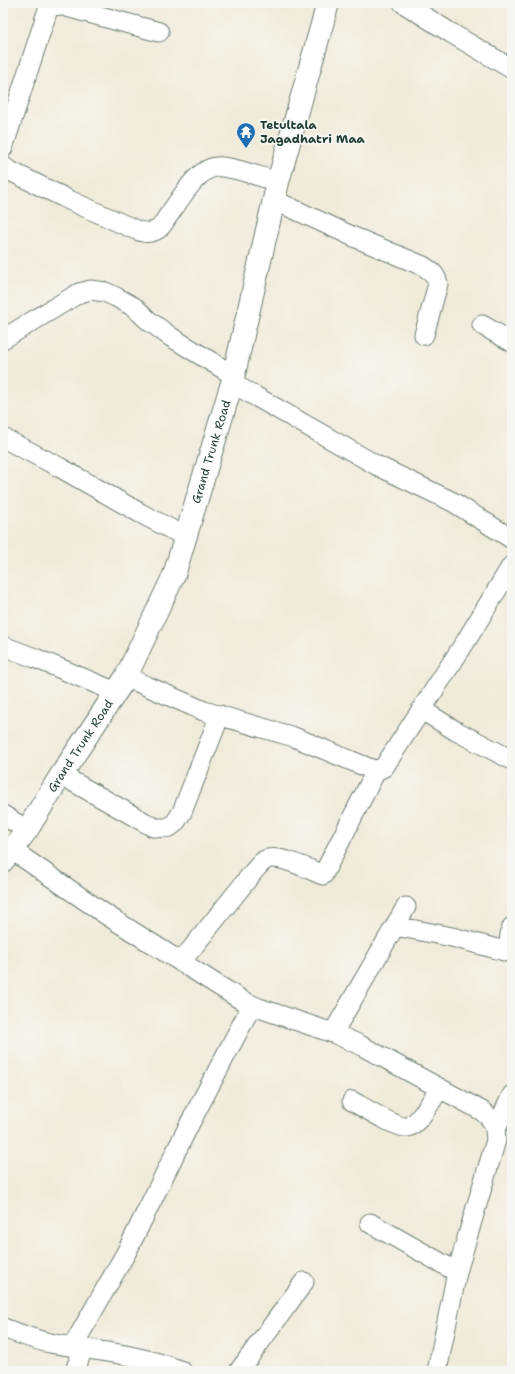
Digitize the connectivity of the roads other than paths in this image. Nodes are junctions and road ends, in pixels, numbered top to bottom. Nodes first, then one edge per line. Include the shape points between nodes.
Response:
1 (51, 3) edge
2 (328, 3) edge
3 (403, 3) edge
4 (159, 32) dead end
5 (512, 69) edge
6 (3, 148) edge
7 (3, 166) edge
8 (276, 191) junction
9 (482, 325) dead end
10 (424, 335) dead end
11 (3, 339) edge
12 (512, 342) edge
13 (232, 379) junction
14 (3, 438) edge
15 (186, 537) junction
16 (512, 539) edge
17 (512, 565) edge
18 (3, 646) edge
19 (121, 685) junction
20 (422, 710) junction
21 (220, 715) junction
22 (512, 760) edge
23 (376, 771) junction
24 (61, 775) junction
25 (3, 815) edge
26 (27, 830) junction
27 (7, 856) edge
28 (406, 907) dead end
29 (395, 926) junction
30 (512, 926) edge
31 (512, 952) edge
32 (181, 962) junction
33 (252, 1005) junction
34 (333, 1033) junction
35 (440, 1088) junction
36 (512, 1095) edge
37 (352, 1101) dead end
38 (496, 1129) junction
39 (370, 1223) dead end
40 (457, 1272) junction
41 (304, 1282) dead end
42 (3, 1328) edge
43 (78, 1347) junction
44 (75, 1371) edge
45 (182, 1371) edge
46 (240, 1371) edge
47 (437, 1371) edge

1 - 4 street
1 - 6 street
2 - 8 main road, Grand Trunk Road
3 - 5 street
7 - 8 street via 69,200 146,233 156,231 165,222 197,177 207,169 229,168
8 - 10 street via 354,237 431,271 437,277 438,284
8 - 13 main road, Grand Trunk Road
9 - 12 street
11 - 13 street via 79,293 91,290 104,292 134,307 149,321
13 - 15 main road, Grand Trunk Road
13 - 16 street via 376,465 453,502
14 - 15 street
15 - 19 main road, Grand Trunk Road via 174,575
17 - 20 street
18 - 19 street
19 - 21 street
19 - 24 main road, Grand Trunk Road
20 - 22 street
20 - 23 street via 384,767
21 - 23 street via 294,737
21 - 24 street via 182,812 174,825 165,829 153,828
23 - 32 street via 323,875 286,860 266,859
24 - 26 main road, Grand Trunk Road
25 - 26 street
26 - 27 main road, Grand Trunk Road
27 - 32 street
28 - 29 street
29 - 31 street
29 - 34 street
30 - 31 street via 509,945
32 - 33 street
33 - 34 street
33 - 43 street
34 - 35 street
35 - 37 street via 418,1121 409,1127 398,1126
35 - 38 street via 482,1111 492,1119
36 - 38 street
38 - 40 street via 496,1140
39 - 40 street
40 - 47 street
41 - 46 street
42 - 43 street via 49,1343
43 - 44 street
43 - 45 street via 121,1354

